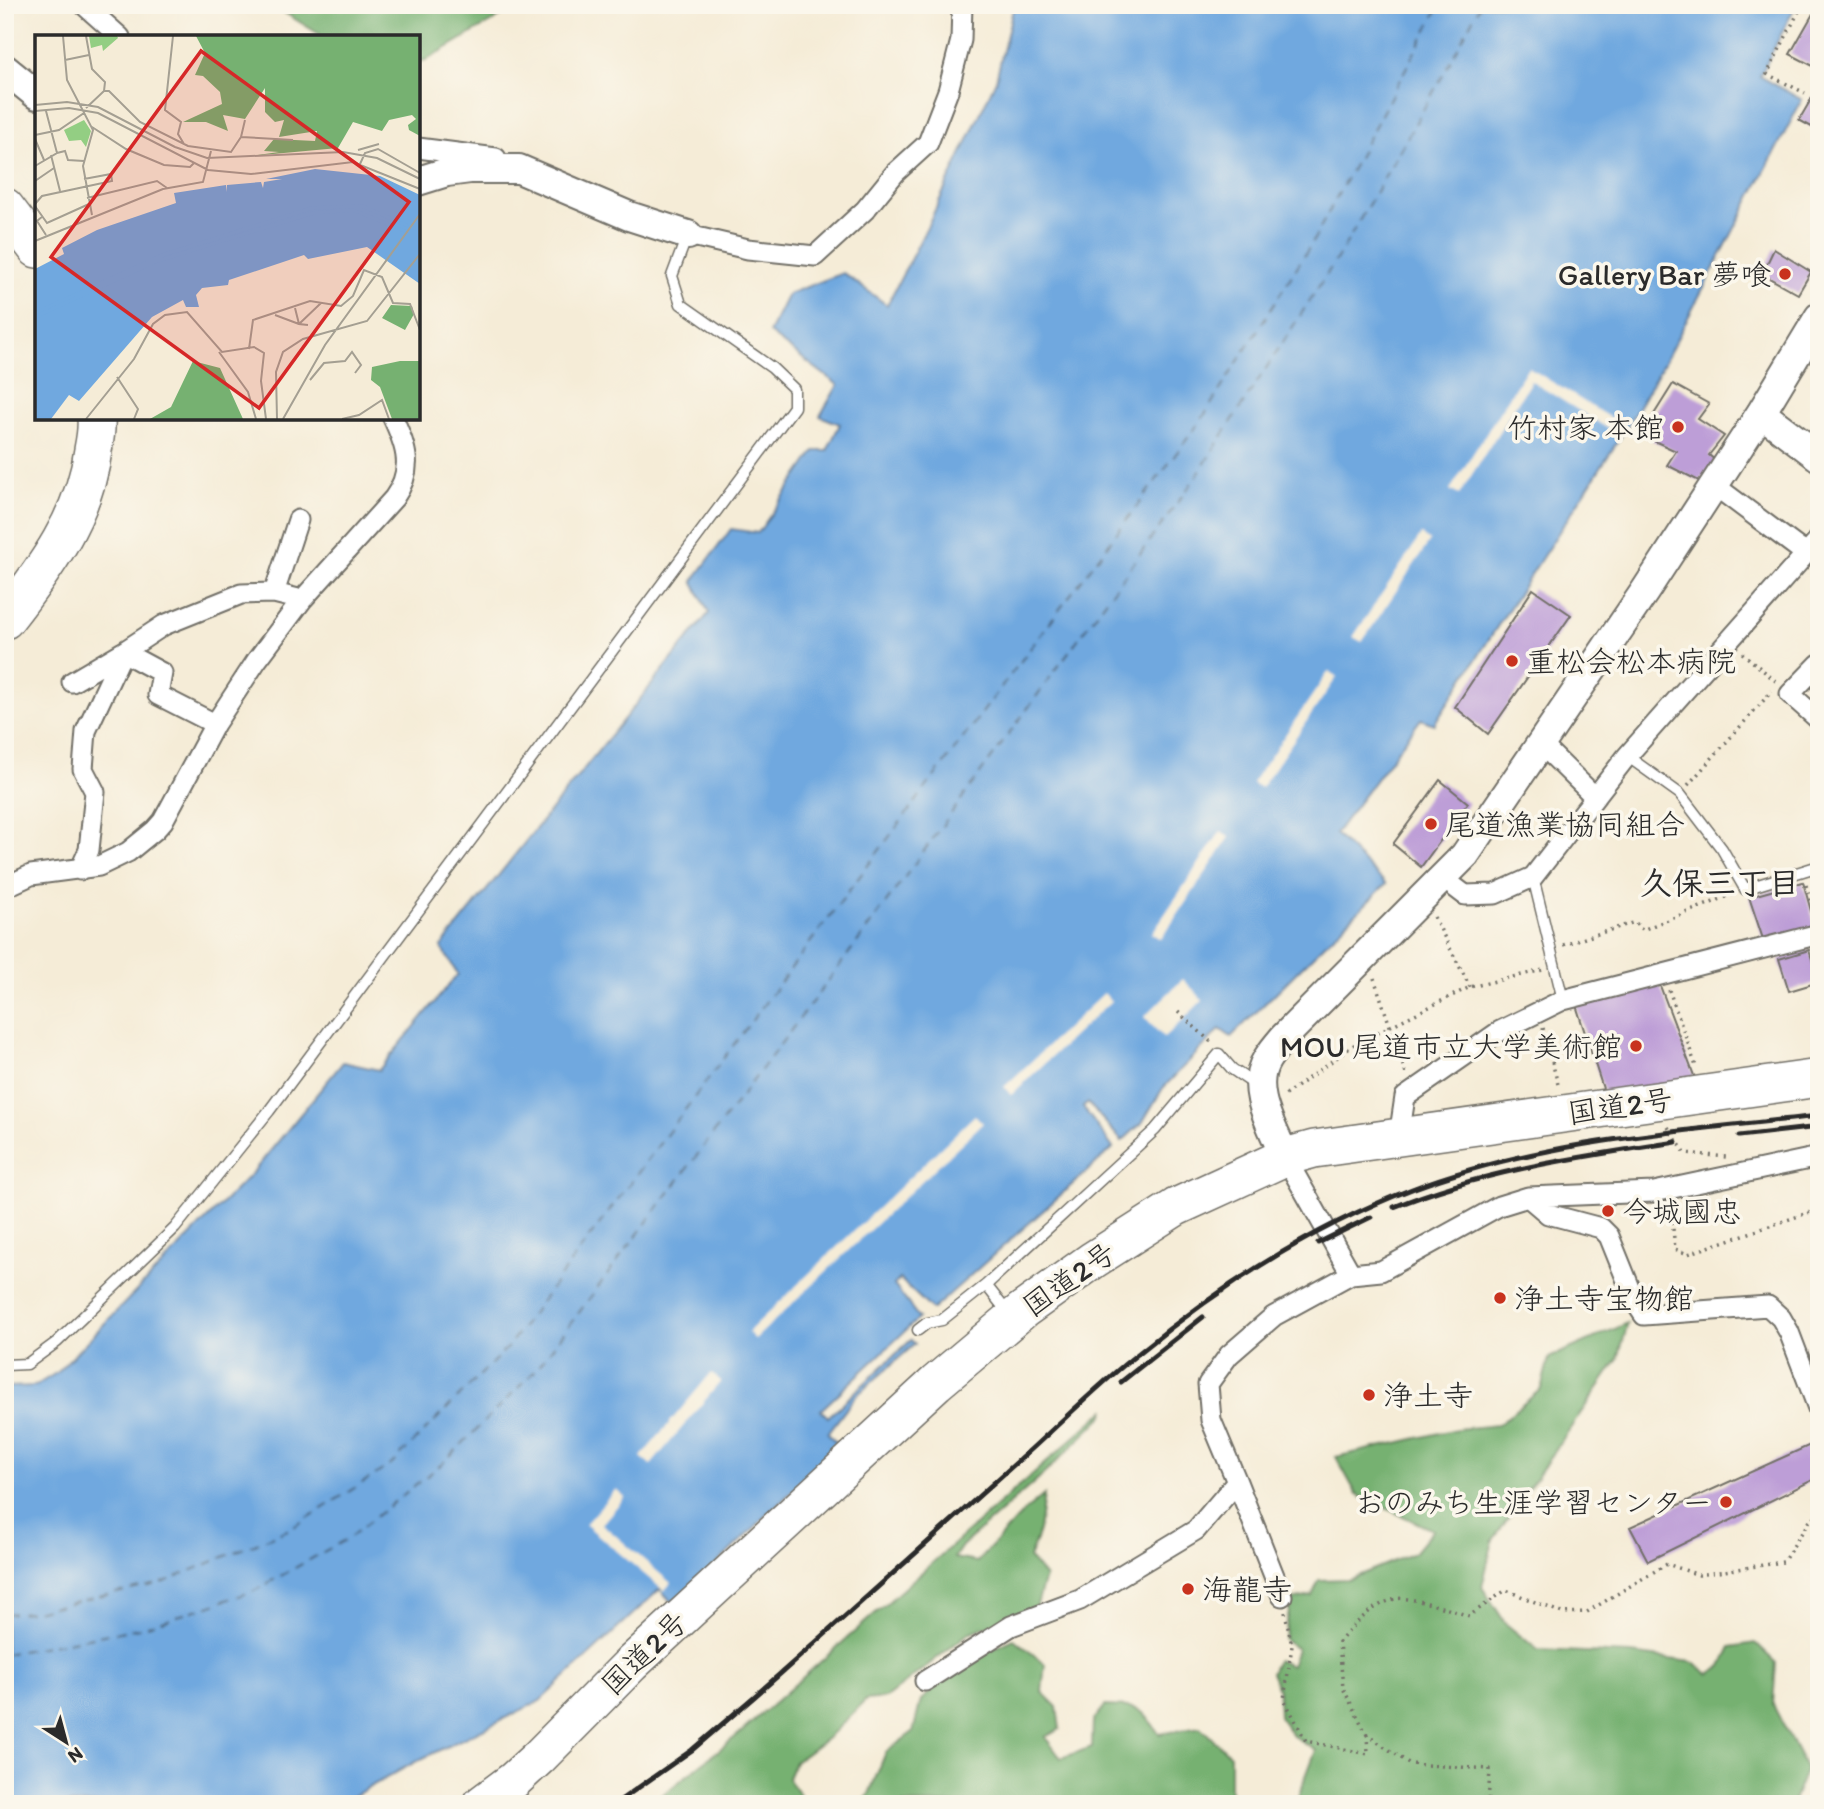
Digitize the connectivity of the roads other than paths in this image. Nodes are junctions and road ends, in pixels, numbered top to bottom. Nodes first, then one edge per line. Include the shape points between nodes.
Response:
1 (84, 5) edge
2 (962, 5) edge
3 (118, 35) edge
4 (5, 69) edge
5 (35, 93) edge
6 (420, 148) edge
7 (519, 169) junction
8 (420, 180) edge
9 (5, 207) edge
10 (688, 235) junction
11 (35, 246) edge
12 (1819, 317) edge
13 (1761, 413) junction
14 (96, 420) edge
15 (394, 420) edge
16 (1819, 457) edge
17 (1714, 485) junction
18 (298, 520) dead end
19 (1812, 547) edge
20 (274, 593) junction
21 (302, 600) junction
22 (5, 620) edge
23 (123, 652) junction
24 (1819, 664) edge
25 (72, 682) dead end
26 (1819, 720) edge
27 (215, 724) junction
28 (1541, 744) junction
29 (1627, 756) junction
30 (1595, 797) junction
31 (1819, 866) edge
32 (80, 870) junction
33 (1533, 877) junction
34 (5, 887) edge
35 (1434, 888) junction
36 (1817, 926) edge
37 (1563, 1000) junction
38 (1819, 1078) edge
39 (1262, 1097) junction
40 (1399, 1137) junction
41 (1285, 1157) junction
42 (1819, 1157) edge
43 (1528, 1197) junction
44 (1351, 1274) junction
45 (986, 1285) junction
46 (1013, 1319) junction
47 (918, 1330) dead end
48 (5, 1365) edge
49 (1819, 1411) edge
50 (1237, 1482) junction
51 (1282, 1597) road end
52 (925, 1681) dead end
53 (486, 1803) edge

1 - 3 street
2 - 10 street via 961,40 928,143 816,256 748,249
4 - 5 street
6 - 7 street via 512,159
7 - 8 street via 470,169
7 - 10 street via 629,216
9 - 11 highway
10 - 48 lane via 672,276 681,304 772,368 794,389 794,407 270,1111 175,1228 57,1342 26,1364
12 - 13 street
13 - 16 street
13 - 17 street
14 - 22 highway via 90,476 80,504 37,579
15 - 21 street via 406,453 404,485
17 - 19 street
17 - 28 street
18 - 20 street
19 - 29 street
20 - 21 street
20 - 23 street via 241,594 164,625
21 - 27 street
23 - 25 street
23 - 27 street via 162,673 158,695
23 - 32 street via 86,731 83,769 95,792 89,850
24 - 26 street via 1784,689
27 - 32 street via 155,830 113,860
28 - 30 street
28 - 35 street via 1465,855
29 - 30 street
29 - 31 lane via 1680,794 1722,849 1745,889
30 - 33 street
32 - 34 street via 31,875
33 - 35 street via 1494,894 1465,895
33 - 37 lane
35 - 39 street via 1278,1045 1265,1061 1259,1084
36 - 37 street
37 - 40 street via 1500,1031 1405,1097
38 - 40 highway, 国道2号
39 - 41 street
39 - 45 lane via 1219,1054 1154,1130
40 - 41 highway, 国道2号
41 - 44 street
41 - 46 highway, 国道2号 via 1176,1207
42 - 43 street via 1654,1192
43 - 44 street via 1499,1206 1381,1270
43 - 49 street via 1548,1214 1601,1228 1609,1236 1644,1315 1768,1306 1789,1332
44 - 50 street via 1275,1316 1229,1355 1208,1384 1210,1420
45 - 46 lane
45 - 47 lane via 942,1320
46 - 53 highway, 国道2号 via 775,1530 631,1664 540,1757
50 - 51 street
50 - 52 street via 1196,1530 1080,1600 1011,1626

